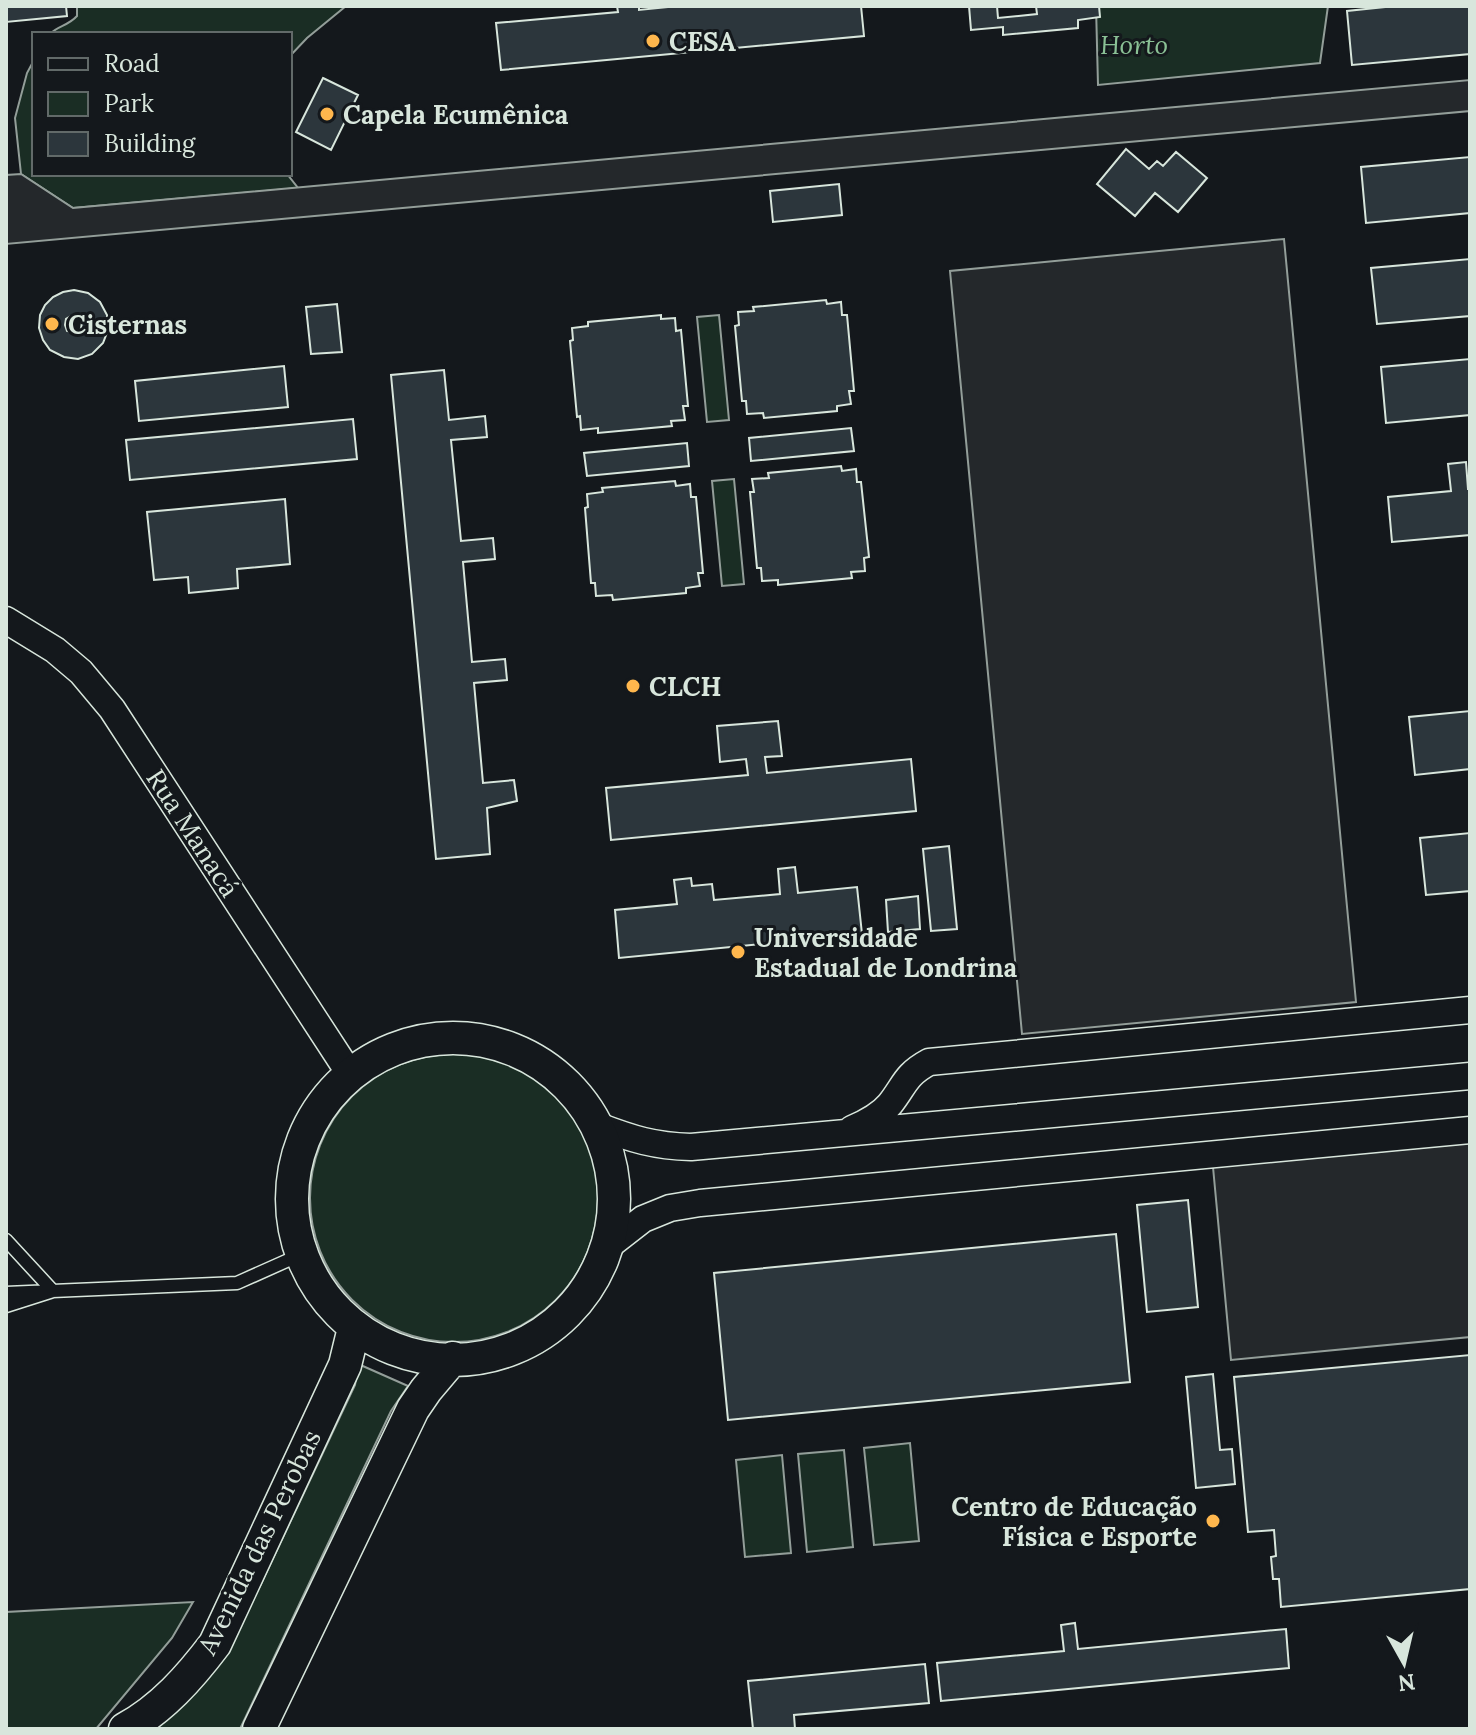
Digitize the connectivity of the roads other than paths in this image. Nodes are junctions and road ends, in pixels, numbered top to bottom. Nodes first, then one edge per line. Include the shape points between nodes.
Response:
1 (6, 620) edge
2 (1470, 1010) edge
3 (350, 1074) junction
4 (1470, 1076) edge
5 (598, 1126) junction
6 (1470, 1130) edge
7 (843, 1134) junction
8 (6, 1240) edge
9 (607, 1247) junction
10 (302, 1254) junction
11 (53, 1291) junction
12 (6, 1293) edge
13 (6, 1306) edge
14 (354, 1328) junction
15 (453, 1358) junction
16 (125, 1729) edge
17 (259, 1729) edge

1 - 3 street, Rua Manacá via 55,650 112,709
2 - 7 street via 929,1062 915,1069 873,1119
3 - 5 street via 396,1047 448,1038 501,1045 549,1068
3 - 10 street via 319,1107 299,1147 291,1192
4 - 7 street
5 - 7 street via 670,1147
5 - 9 street via 608,1152 614,1203
6 - 9 street via 700,1203 643,1219
8 - 11 lane
9 - 15 street via 588,1288 557,1321 519,1346 473,1359
10 - 11 lane via 237,1283
10 - 14 street via 312,1279
11 - 12 lane
11 - 13 lane
14 - 15 street via 426,1358
14 - 16 street, Avenida das Perobas via 345,1365 215,1644 162,1703
15 - 17 street via 413,1409

